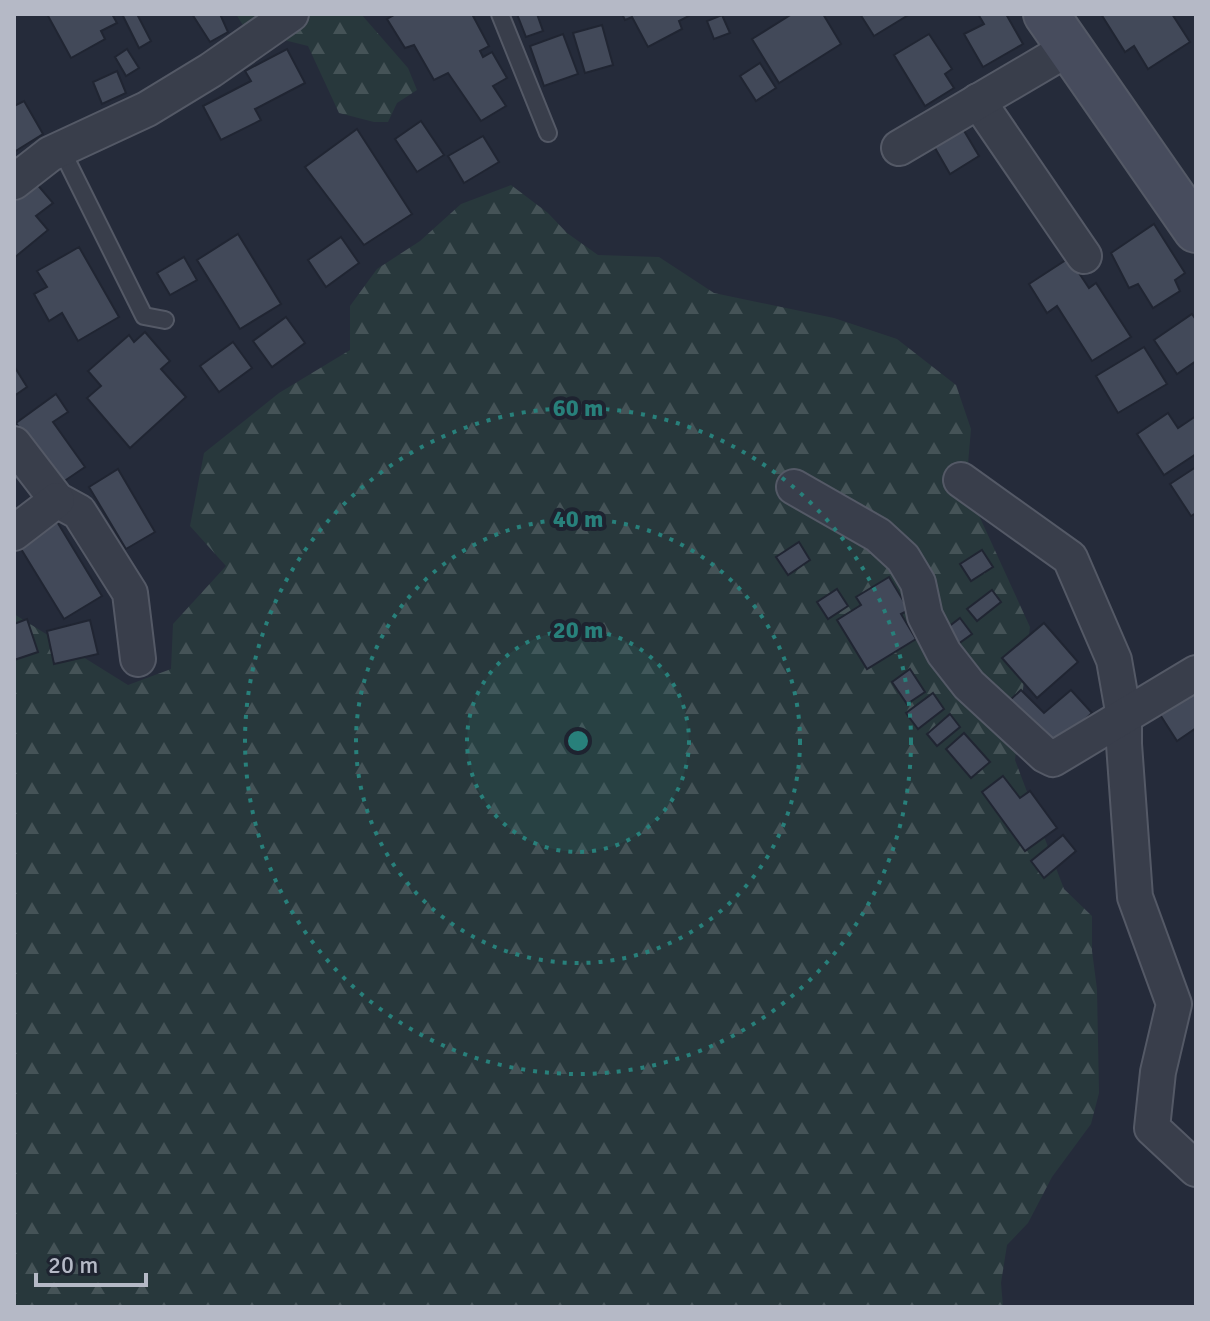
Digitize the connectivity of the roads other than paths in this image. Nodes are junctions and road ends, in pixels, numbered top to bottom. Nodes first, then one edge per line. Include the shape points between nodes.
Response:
1 (291, 14) edge
2 (500, 14) edge
3 (1058, 31) edge
4 (978, 101) junction
5 (548, 133) dead end
6 (899, 148) dead end
7 (61, 149) junction
8 (14, 182) edge
9 (1196, 230) edge
10 (1084, 256) dead end
11 (165, 320) dead end
12 (14, 444) edge
13 (961, 480) dead end
14 (794, 487) dead end
15 (57, 500) junction
16 (14, 533) edge
17 (138, 659) dead end
18 (1196, 673) edge
19 (1124, 717) junction
20 (1196, 1169) edge

1 - 7 street via 147,109
2 - 5 lane
3 - 4 street
3 - 9 street
4 - 6 street
4 - 10 street
7 - 8 street
7 - 11 lane via 144,316
12 - 15 street
13 - 19 street via 1070,558 1114,660
14 - 19 street via 878,535 903,558 944,653 969,685 1045,755 1053,759
15 - 16 street
15 - 17 street via 79,512 130,593
18 - 19 street
19 - 20 street via 1135,897 1174,1004 1152,1128

